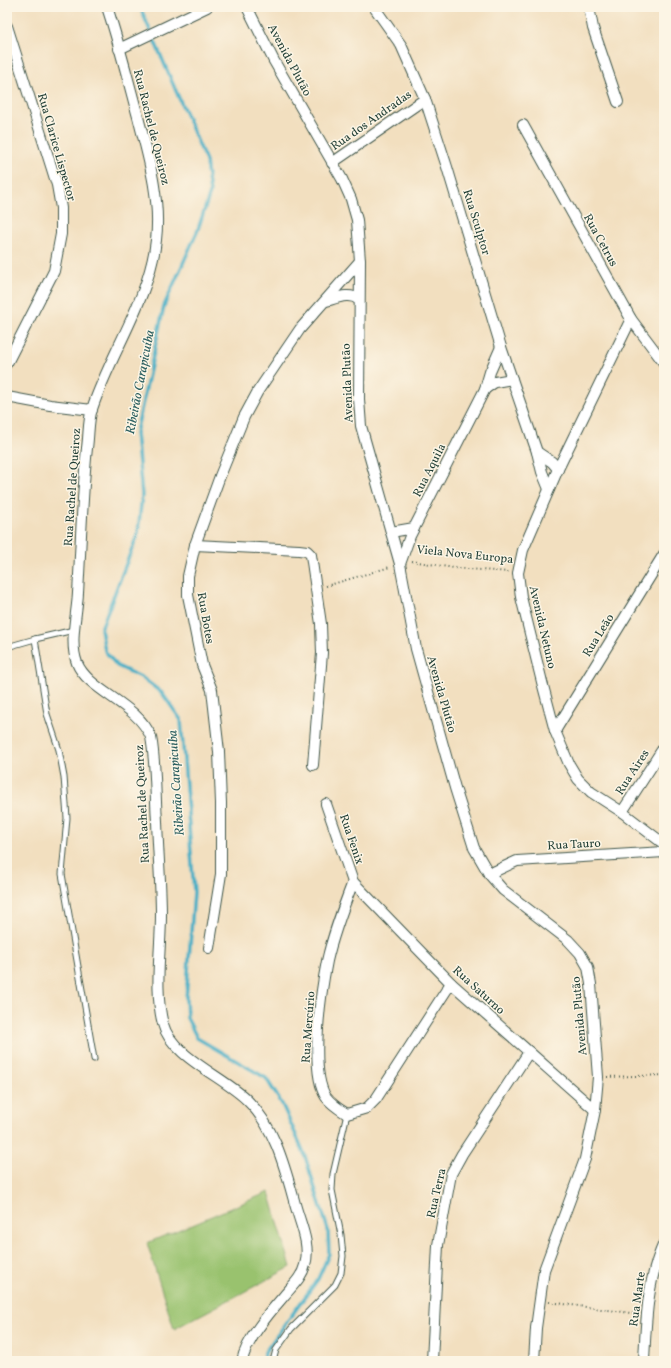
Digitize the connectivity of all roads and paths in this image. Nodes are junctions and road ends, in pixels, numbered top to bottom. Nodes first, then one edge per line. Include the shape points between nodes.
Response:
1 (107, 7) edge
2 (208, 7) edge
3 (247, 7) edge
4 (374, 7) edge
5 (589, 7) edge
6 (7, 26) edge
7 (119, 48) junction
8 (425, 98) junction
9 (618, 102) dead end
10 (523, 125) dead end
11 (332, 162) junction
12 (360, 261) junction
13 (359, 300) junction
14 (326, 301) junction
15 (631, 319) junction
16 (502, 347) junction
17 (7, 363) edge
18 (664, 363) edge
19 (512, 379) junction
20 (485, 389) junction
21 (7, 397) edge
22 (92, 410) junction
23 (538, 452) junction
24 (558, 469) junction
25 (549, 489) junction
26 (414, 528) junction
27 (391, 532) junction
28 (195, 545) junction
29 (664, 554) edge
30 (400, 564) junction
31 (518, 573) junction
32 (317, 589) junction
33 (75, 630) junction
34 (35, 639) junction
35 (7, 647) edge
36 (555, 731) junction
37 (664, 747) edge
38 (314, 765) dead end
39 (326, 804) dead end
40 (622, 812) junction
41 (664, 844) edge
42 (664, 852) edge
43 (489, 874) junction
44 (353, 882) junction
45 (209, 948) dead end
46 (451, 983) junction
47 (529, 1052) junction
48 (94, 1058) dead end
49 (664, 1075) edge
50 (598, 1077) junction
51 (595, 1110) junction
52 (347, 1114) junction
53 (664, 1243) edge
54 (540, 1300) junction
55 (646, 1315) junction
56 (242, 1361) edge
57 (273, 1361) edge
58 (432, 1361) edge
59 (534, 1361) edge
60 (644, 1361) edge

1 - 7 street, Rua Rachel de Queiroz
2 - 7 street
3 - 11 street, Avenida Plutão via 274,61
4 - 8 street, Rua Sculptor via 401,45
5 - 9 street via 593,28
6 - 17 street, Rua Clarice Lispector via 57,185 61,208 61,234 54,271
7 - 22 street, Rua Rachel de Queiroz via 149,160 156,198 156,240 149,275
8 - 11 street, Rua dos Andradas
8 - 16 street, Rua Sculptor
10 - 15 street, Rua Cetrus
11 - 12 street, Avenida Plutão via 351,199 357,220
12 - 13 street, Avenida Plutão
12 - 14 street, Rua Botes
13 - 14 street via 355,296 347,296
13 - 27 street, Avenida Plutão via 361,426
14 - 28 street, Rua Botes via 300,329 258,391 244,417
15 - 18 street, Rua Cetrus
15 - 24 street, Avenida Netuno
16 - 19 street, Rua Sculptor
16 - 20 street, Rua Aquila
19 - 20 street via 495,382
19 - 23 street, Rua Sculptor
20 - 26 street, Rua Aquila
21 - 22 street
22 - 33 street, Rua Rachel de Queiroz via 84,473
23 - 24 street
23 - 25 street, Rua Sculptor
24 - 25 street, Avenida Netuno
25 - 31 street, Avenida Netuno via 523,550
26 - 27 street
26 - 30 street, Rua Aquila
27 - 30 street, Avenida Plutão
28 - 32 street via 307,551
28 - 45 street, Rua Botes via 188,576 188,594 202,665 212,690 219,752 221,803 221,874
29 - 36 street, Rua Leão
30 - 31 path, Viela Nova Europa via 412,561 454,568
30 - 32 path, Viela Nova Europa
30 - 43 street, Avenida Plutão via 416,649 455,788 474,848
31 - 36 street, Avenida Netuno via 521,597
32 - 38 street via 322,624 322,653
33 - 34 lane
33 - 56 street, Rua Rachel de Queiroz via 74,645 83,672 137,716 147,727 151,737 161,913 159,971 160,1015 163,1027 180,1050 242,1095 264,1120 284,1164 307,1249 305,1266 298,1280 275,1306 246,1348
34 - 35 lane
34 - 48 lane via 48,714 64,777 67,818 62,874
36 - 40 street, Avenida Netuno via 560,748 578,779 591,792
37 - 40 street, Rua Aires
39 - 44 street, Rua Fenix
40 - 41 street, Avenida Netuno
42 - 43 street, Rua Tauro via 517,861
43 - 50 street, Avenida Plutão via 503,890 568,940 588,967
44 - 46 street, Rua Saturno
44 - 52 street, Rua Mercúrio via 327,961 317,1053 319,1075 325,1096 334,1107
46 - 47 street, Rua Saturno
46 - 52 street via 376,1099 367,1108
47 - 51 street, Rua Saturno
47 - 58 street, Rua Terra via 451,1174 438,1245
49 - 50 path
50 - 51 street, Avenida Plutão
51 - 54 street, Avenida Plutão via 585,1159 544,1270
52 - 57 lane via 333,1174 332,1190 341,1235 341,1273 335,1285 291,1330 276,1350
53 - 55 street, Rua Marte via 654,1271
54 - 55 path
54 - 59 street, Avenida Plutão
55 - 60 street, Rua Marte

